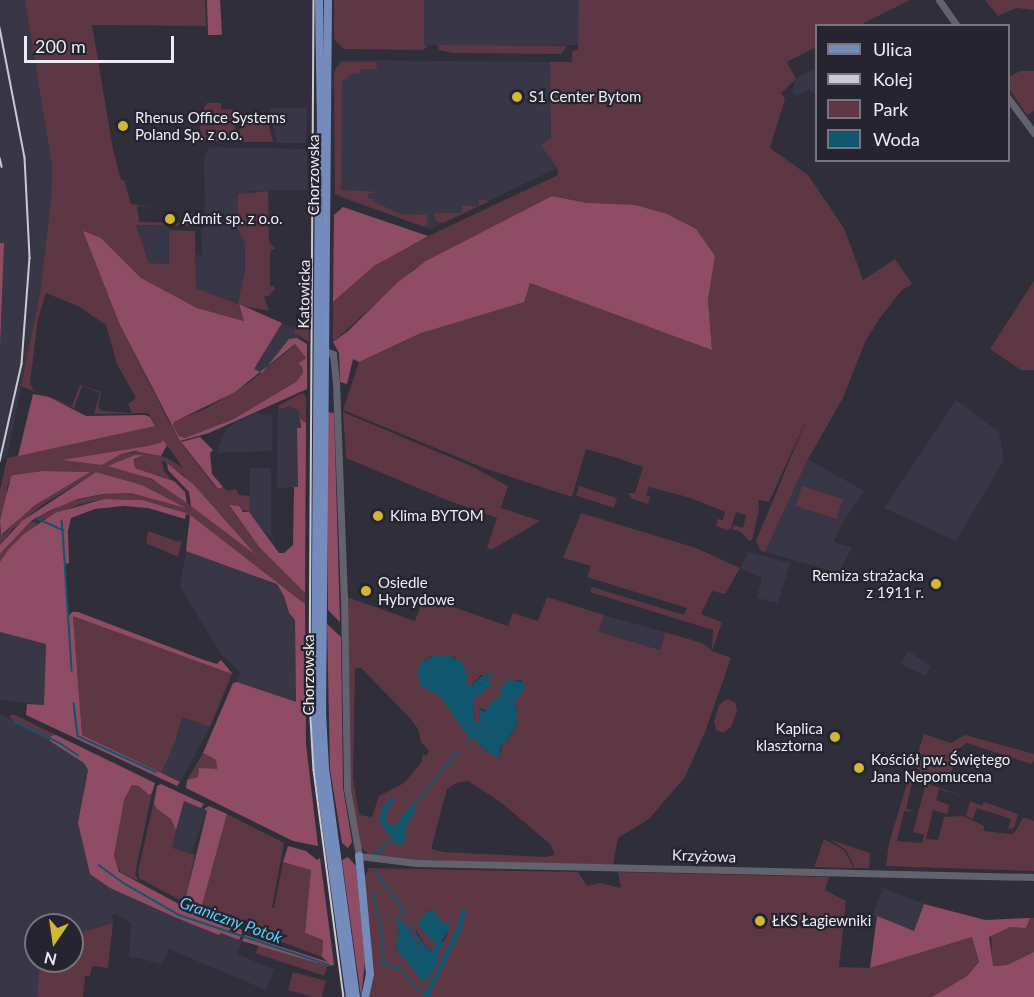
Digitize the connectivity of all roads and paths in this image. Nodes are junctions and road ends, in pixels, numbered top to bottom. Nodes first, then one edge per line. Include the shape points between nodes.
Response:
1 (319, 0) edge
2 (328, 0) edge
3 (939, 0) edge
4 (956, 24) edge
5 (1010, 101) edge
6 (1034, 133) edge
7 (321, 348) junction
8 (319, 591) junction
9 (330, 827) junction
10 (359, 856) junction
11 (336, 869) junction
12 (1034, 877) edge
13 (350, 997) edge
14 (356, 997) edge
15 (365, 997) edge

1 - 7 main road, Katowicka via 317,313
2 - 7 main road, Chorzowska via 325,304
3 - 4 street
5 - 6 street
7 - 8 main road, Katowicka
7 - 10 street, Chorzowska via 333,354 336,375 347,789
8 - 9 main road, Chorzowska
8 - 9 main road, Chorzowska via 317,746
9 - 11 main road, Chorzowska
10 - 12 street, Krzyżowa via 428,864
10 - 15 main road via 370,974
11 - 13 main road, Chorzowska
11 - 14 main road, Chorzowska

